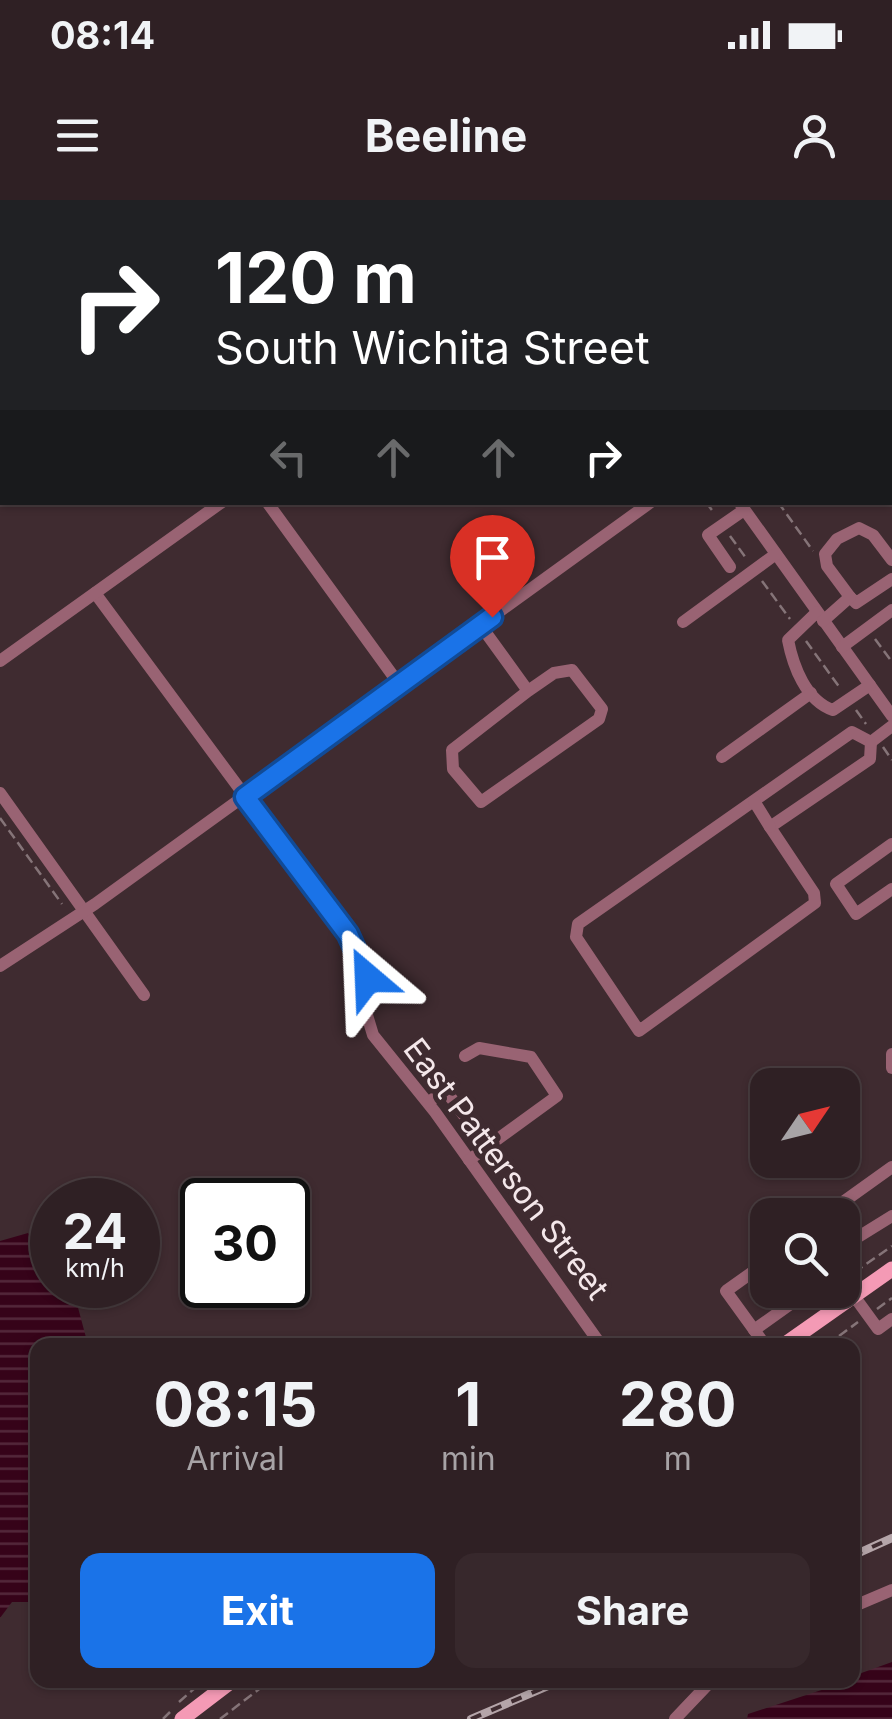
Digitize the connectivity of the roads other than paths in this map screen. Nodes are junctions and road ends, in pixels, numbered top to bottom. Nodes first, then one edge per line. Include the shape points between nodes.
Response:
1 (218, 505) edge
2 (268, 505) edge
3 (647, 505) edge
4 (741, 506) edge
5 (776, 554) junction
6 (892, 560) edge
7 (730, 566) dead end
8 (892, 579) edge
9 (95, 593) junction
10 (850, 597) junction
11 (892, 610) edge
12 (820, 616) junction
13 (683, 622) dead end
14 (480, 626) junction
15 (842, 647) junction
16 (0, 661) edge
17 (399, 684) junction
18 (870, 685) junction
19 (528, 690) junction
20 (811, 692) junction
21 (892, 716) edge
22 (892, 726) edge
23 (870, 742) junction
24 (722, 757) dead end
25 (0, 793) edge
26 (245, 797) junction
27 (754, 801) junction
28 (770, 826) junction
29 (892, 844) edge
30 (892, 889) edge
31 (84, 911) junction
32 (0, 966) edge
33 (144, 995) dead end
34 (892, 1054) edge
35 (465, 1056) dead end
36 (892, 1068) edge
37 (428, 1102) junction
38 (487, 1147) junction
39 (469, 1160) junction
40 (892, 1166) edge
41 (848, 1198) edge
42 (892, 1216) edge
43 (860, 1236) edge
44 (892, 1269) edge
45 (750, 1274) edge
46 (860, 1292) edge
47 (860, 1304) edge
48 (785, 1308) edge
49 (837, 1308) edge
50 (892, 1319) edge
51 (754, 1330) junction
52 (596, 1338) edge
53 (760, 1338) edge
54 (794, 1338) edge
55 (892, 1590) edge
56 (860, 1603) edge
57 (223, 1688) edge
58 (704, 1688) edge
59 (182, 1719) edge
60 (675, 1719) edge

1 - 9 street
2 - 17 street
3 - 14 street
4 - 5 street
4 - 7 street via 708,536
5 - 12 street
5 - 13 street
6 - 10 street via 859,528 837,539 825,554 827,566
8 - 10 street via 856,602
9 - 16 street
9 - 26 street
10 - 12 street
11 - 15 street
12 - 15 street
12 - 20 street via 788,640 792,662
14 - 17 street
14 - 19 street
15 - 18 street
17 - 26 street
18 - 20 street via 833,710
18 - 21 street
19 - 19 street via 572,670 600,702 602,714 481,802 454,770 452,750
20 - 24 street
22 - 23 street
23 - 27 street via 852,732
23 - 28 street via 870,758
25 - 31 street
26 - 31 street
26 - 37 street, East Patterson Street via 358,949 368,978 369,1025 382,1051
27 - 28 street
27 - 28 street via 578,924 576,937 638,1031 815,903
29 - 30 street via 836,884 856,914
31 - 32 street
31 - 33 street
34 - 36 street
35 - 38 street via 479,1048 530,1057 557,1096
37 - 38 street via 446,1091
37 - 39 street, East Patterson Street
38 - 39 street
39 - 52 street, East Patterson Street
40 - 41 street
42 - 43 street
44 - 46 main road
45 - 51 street via 726,1291
47 - 50 street via 878,1328
48 - 51 street
49 - 54 main road
51 - 53 street
55 - 56 street
57 - 59 main road
58 - 60 street

